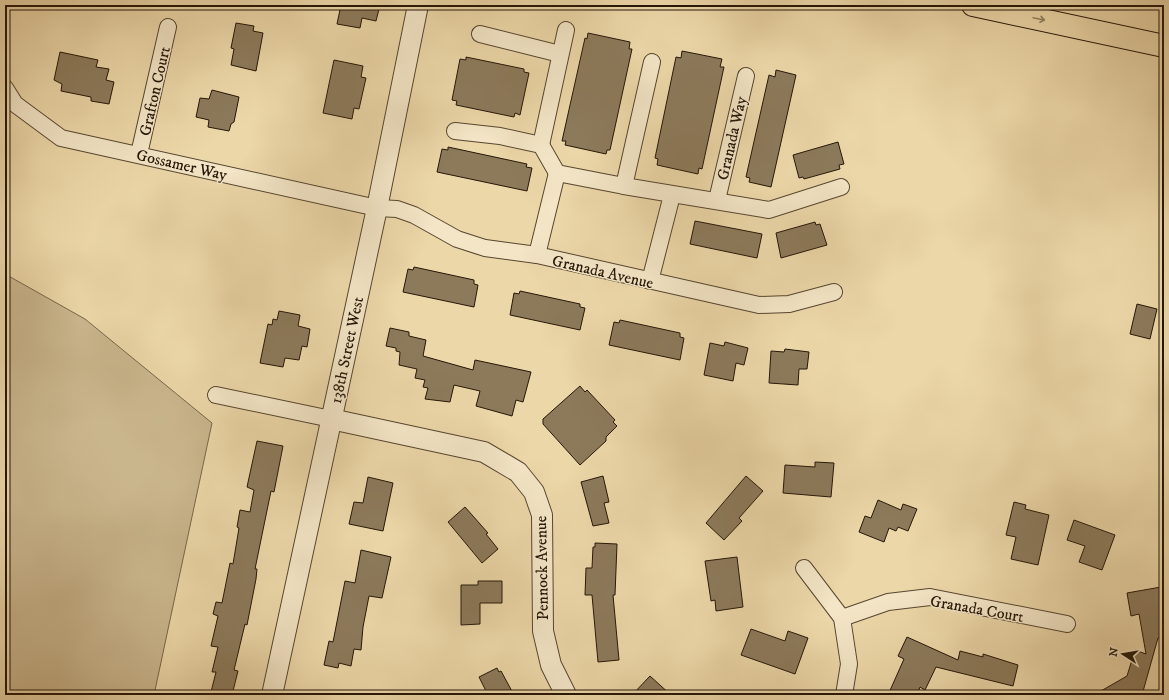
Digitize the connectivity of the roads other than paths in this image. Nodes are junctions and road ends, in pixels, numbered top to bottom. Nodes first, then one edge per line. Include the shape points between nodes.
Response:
1 (418, 5) edge
2 (973, 5) edge
3 (168, 27) dead end
4 (566, 30) dead end
5 (480, 34) dead end
6 (1164, 46) edge
7 (560, 54) junction
8 (652, 62) dead end
9 (746, 76) dead end
10 (5, 88) edge
11 (455, 131) dead end
12 (541, 145) junction
13 (139, 154) junction
14 (557, 173) junction
15 (624, 186) junction
16 (841, 187) dead end
17 (672, 195) junction
18 (717, 200) junction
19 (377, 208) junction
20 (537, 256) junction
21 (650, 281) junction
22 (834, 292) dead end
23 (216, 395) dead end
24 (331, 419) junction
25 (804, 568) dead end
26 (842, 618) junction
27 (1067, 624) dead end
28 (272, 695) edge
29 (566, 695) edge
30 (844, 695) edge

1 - 19 street, 138th Street West
2 -> 6 highway
3 - 13 street, Grafton Court
4 - 7 street
5 - 7 street
7 - 12 street
8 - 15 street
9 - 18 street, Granada Way
10 - 13 street, Gossamer Way via 15,104 61,138
11 - 12 street via 500,136
12 - 14 street
13 - 19 street, Gossamer Way
14 - 15 street, Granada Way
14 - 20 street
15 - 17 street, Granada Way
16 - 18 street, Granada Way via 769,210
17 - 18 street, Granada Way
17 - 21 street
19 - 20 street, Granada Avenue via 398,209 414,215 471,244
19 - 24 street, 138th Street West
20 - 21 street, Granada Avenue
21 - 22 street, Granada Avenue via 759,305 789,304
23 - 24 street
24 - 28 street, 138th Street West
24 - 29 street, Pennock Avenue via 484,452 518,472 534,492 542,515 543,631 551,665
25 - 26 street
26 - 27 street, Granada Court via 888,602 930,598
26 - 30 street via 849,664

